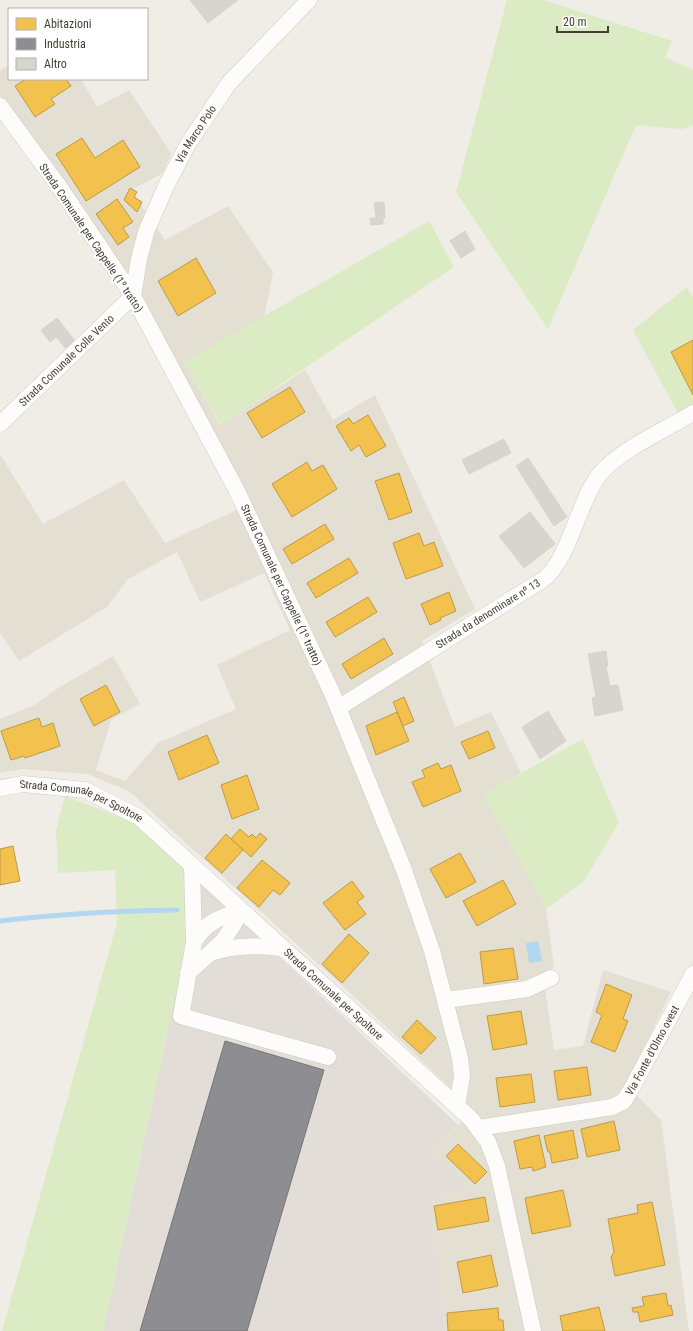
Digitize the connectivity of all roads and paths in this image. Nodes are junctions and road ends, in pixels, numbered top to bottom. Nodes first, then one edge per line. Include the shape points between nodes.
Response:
1 (309, 0) edge
2 (0, 106) edge
3 (133, 296) junction
4 (693, 413) edge
5 (0, 424) edge
6 (338, 708) junction
7 (0, 788) edge
8 (192, 866) junction
9 (242, 911) junction
10 (194, 942) junction
11 (282, 948) junction
12 (211, 953) junction
13 (188, 973) junction
14 (693, 974) edge
15 (551, 978) dead end
16 (446, 1000) junction
17 (328, 1057) dead end
18 (457, 1106) junction
19 (479, 1128) junction
20 (533, 1331) edge

1 - 3 street, Via Marco Polo via 229,83 188,144 148,228 140,252
2 - 3 street, Strada Comunale per Cappelle (1º tratto) via 58,185
3 - 5 street, Strada Comunale Colle Vento
3 - 6 street, Strada Comunale per Cappelle (1º tratto) via 228,472
4 - 6 street, Strada da denominare nº 13 via 621,455 605,468 586,495 556,565 544,579
6 - 16 street, Strada Comunale per Cappelle (1º tratto) via 414,896
7 - 8 street, Strada Comunale per Spoltore via 23,784 85,790 139,817
8 - 9 street, Strada Comunale per Spoltore
8 - 10 street
9 - 10 street via 223,916 208,925
9 - 11 street, Strada Comunale per Spoltore
9 - 12 street via 223,941
10 - 13 street
11 - 12 street via 245,946 225,948
11 - 18 street, Strada Comunale per Spoltore
12 - 13 street
13 - 17 street via 181,1016
14 - 19 street, Via Fonte d'Olmo ovest via 624,1101 612,1107
15 - 16 street via 527,989
16 - 18 street, Strada Comunale per Cappelle (1º tratto) via 461,1067
18 - 19 street, Strada Comunale per Spoltore
19 - 20 street, Strada Comunale per Spoltore via 492,1150 497,1166

